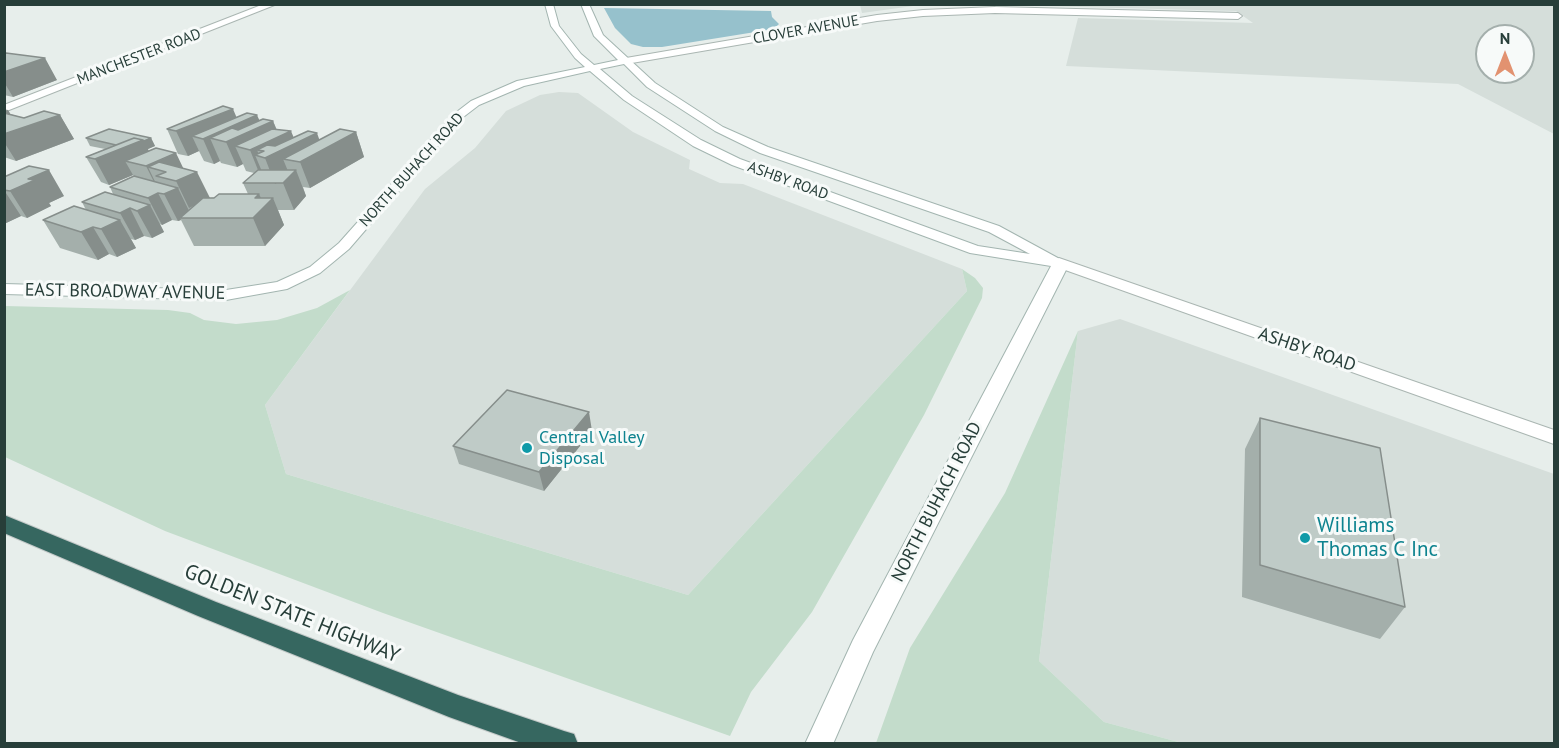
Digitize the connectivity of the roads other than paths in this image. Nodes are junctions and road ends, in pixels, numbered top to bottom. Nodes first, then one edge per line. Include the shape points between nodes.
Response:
1 (273, 4) edge
2 (549, 4) edge
3 (587, 11) edge
4 (1238, 16) dead end
5 (626, 61) junction
6 (592, 68) junction
7 (4, 109) edge
8 (764, 150) junction
9 (736, 162) junction
10 (1059, 263) junction
11 (281, 286) joint
12 (4, 289) edge
13 (1554, 436) edge
14 (4, 523) edge
15 (564, 744) edge
16 (819, 744) edge

1 - 7 main road, MANCHESTER ROAD
2 - 6 main road, ASHBY ROAD via 555,26
3 - 5 main road, ASHBY ROAD via 599,36
4 - 5 main road, CLOVER AVENUE via 995,10 923,13
5 - 6 main road, NORTH BUHACH ROAD
5 - 8 main road, ASHBY ROAD via 651,85 719,129
6 - 9 main road, ASHBY ROAD via 652,115
6 - 11 main road, NORTH BUHACH ROAD via 514,85 475,103 458,116 344,246 315,270
8 - 9 main road
8 - 10 main road, ASHBY ROAD via 994,228
9 - 10 main road, ASHBY ROAD via 975,250
10 - 13 main road, ASHBY ROAD
10 - 16 main road, NORTH BUHACH ROAD via 862,648
11 - 12 main road, EAST BROADWAY AVENUE via 226,295
14 - 15 highway, GOLDEN STATE HIGHWAY via 207,609 458,708

